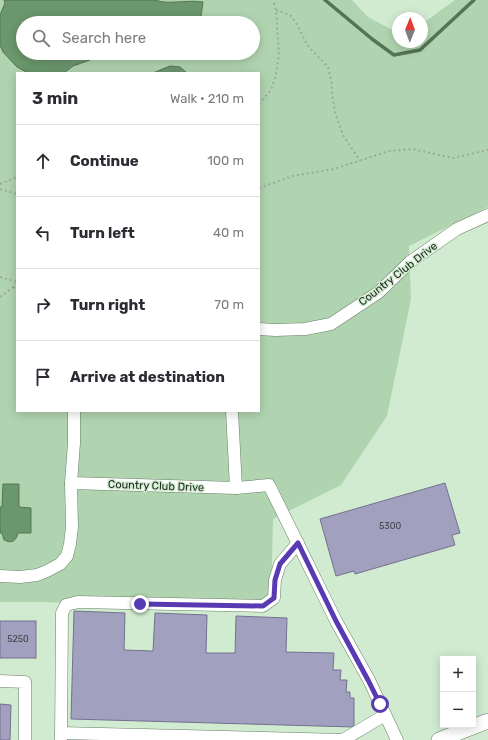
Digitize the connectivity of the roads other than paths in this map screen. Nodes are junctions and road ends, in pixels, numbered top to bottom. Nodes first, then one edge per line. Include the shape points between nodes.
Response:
1 (488, 215) edge
2 (260, 329) edge
3 (74, 412) edge
4 (232, 412) edge
5 (71, 483) junction
6 (236, 488) junction
7 (298, 543) junction
8 (0, 576) edge
9 (0, 681) edge
10 (385, 715) junction
11 (488, 721) edge
12 (61, 737) edge
13 (25, 740) edge
14 (396, 740) edge
15 (439, 740) edge

1 - 2 lane, Country Club Drive via 457,229 410,262 379,292 331,324 305,328
3 - 5 lane
4 - 6 lane
5 - 6 lane, Country Club Drive
5 - 8 lane via 72,527 67,556 60,564 37,575
6 - 7 lane, Country Club Drive via 269,485
7 - 10 lane
7 - 12 lane via 280,564 275,580 274,598 263,606 78,602 66,606 62,613
9 - 13 lane via 25,682
10 - 12 lane via 343,740
10 - 14 lane
11 - 15 main road

